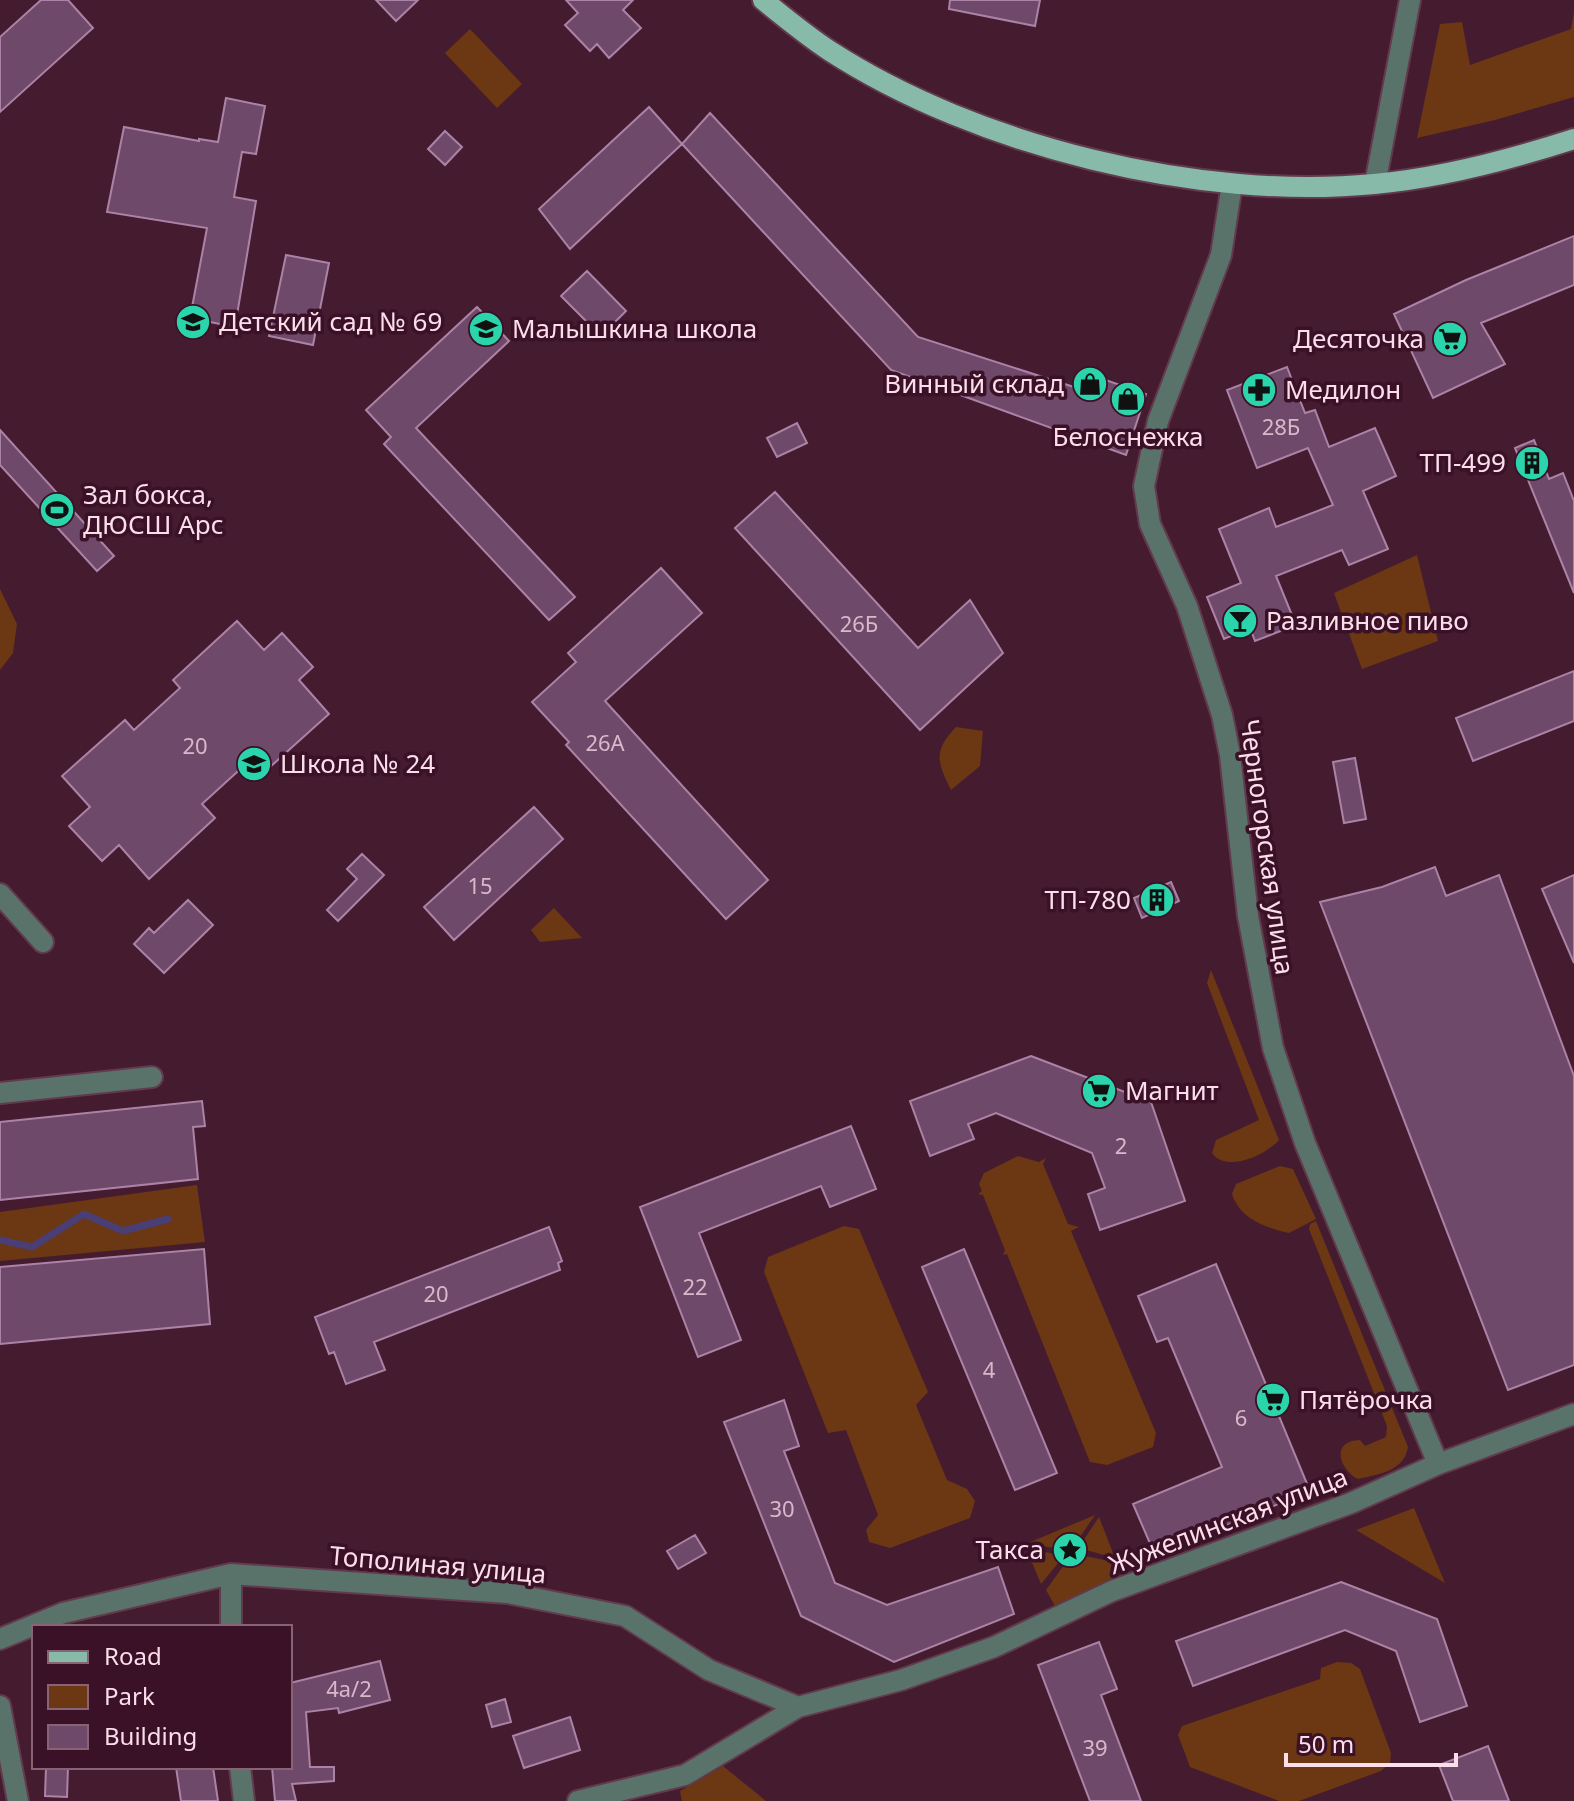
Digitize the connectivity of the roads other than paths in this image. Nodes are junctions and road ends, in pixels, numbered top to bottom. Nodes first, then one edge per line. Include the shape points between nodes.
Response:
1 (763, 0) edge
2 (1410, 0) edge
3 (1574, 139) edge
4 (1232, 184) junction
5 (1375, 184) junction
6 (0, 894) edge
7 (43, 942) dead end
8 (152, 1077) dead end
9 (0, 1093) edge
10 (1574, 1414) edge
11 (1438, 1464) junction
12 (231, 1574) junction
13 (34, 1625) edge
14 (231, 1625) edge
15 (32, 1626) edge
16 (0, 1639) edge
17 (0, 1706) edge
18 (798, 1707) junction
19 (240, 1769) edge
20 (647, 1793) edge
21 (18, 1801) edge
22 (244, 1801) edge
23 (578, 1801) edge

1 - 4 main road via 831,52 985,128 1065,152
2 - 5 street
3 - 5 main road via 1497,162
4 - 5 main road
4 - 11 street, Черногорская улица via 1221,255 1158,421 1144,486 1150,524 1187,606 1222,715 1248,916 1273,1048 1305,1143
6 - 7 street
8 - 9 street
10 - 11 street, Жужелинская улица
11 - 18 street, Жужелинская улица via 1351,1503 1112,1591 994,1647 901,1680
12 - 13 street, Тополиная улица via 63,1613
12 - 14 street
12 - 18 street, Тополиная улица via 508,1593 625,1616 709,1670
15 - 16 street, Тополиная улица
17 - 21 street
18 - 20 street
19 - 22 street
20 - 23 street

